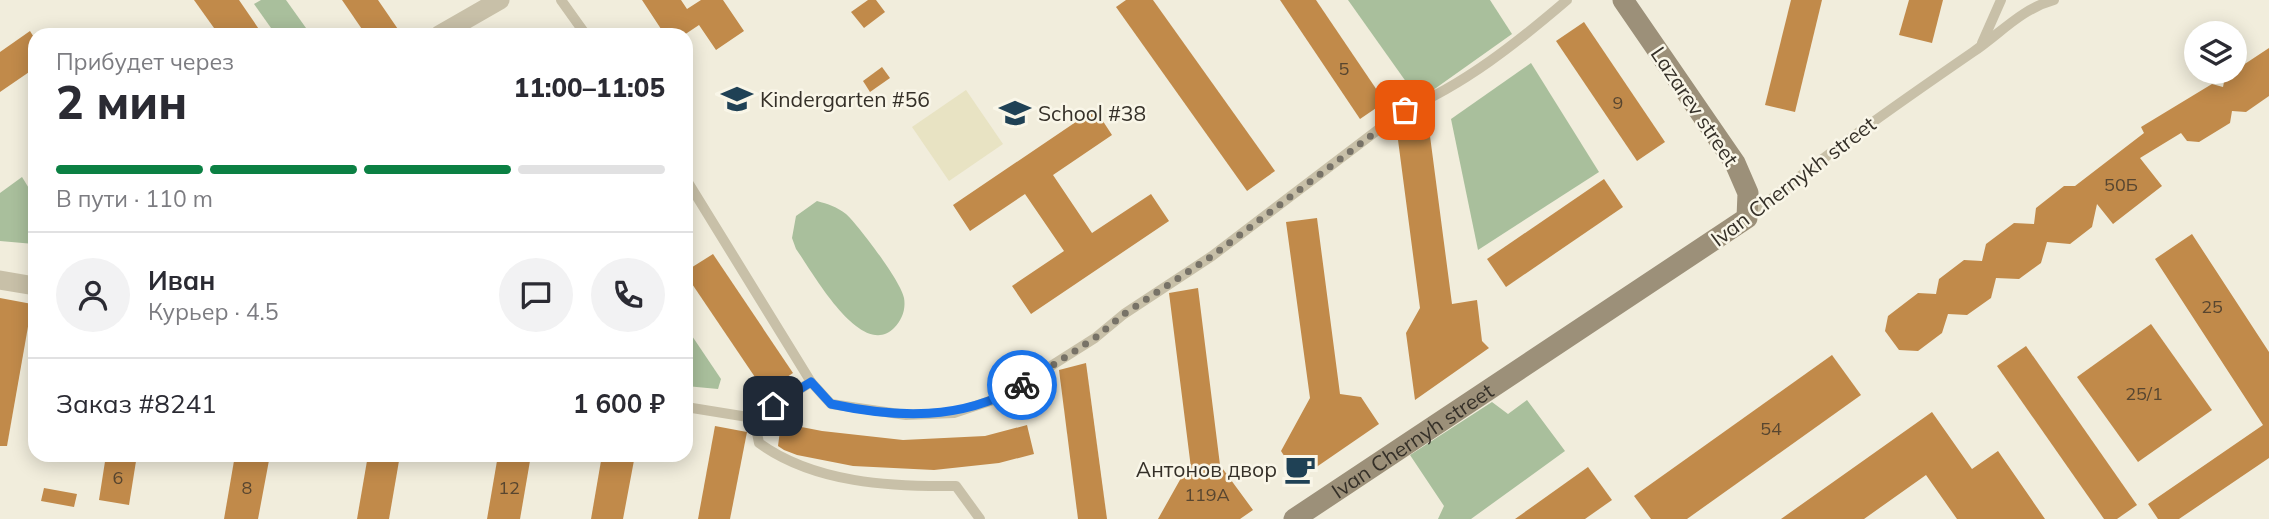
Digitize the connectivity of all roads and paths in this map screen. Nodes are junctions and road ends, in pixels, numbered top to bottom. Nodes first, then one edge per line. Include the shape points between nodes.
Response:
1 (500, 0) edge
2 (561, 0) edge
3 (1567, 0) edge
4 (1623, 0) edge
5 (2001, 0) edge
6 (2054, 0) edge
7 (451, 28) edge
8 (581, 28) edge
9 (1980, 47) junction
10 (693, 190) edge
11 (1747, 219) junction
12 (0, 280) edge
13 (28, 285) edge
14 (811, 382) junction
15 (693, 408) edge
16 (754, 418) junction
17 (980, 519) edge
18 (1294, 519) edge

1 - 7 street
2 - 8 lane
3 - 14 lane via 1527,34 1435,97 1405,110 1212,256 1002,397 954,412 906,415 831,404
4 - 11 street, Lazarev street via 1735,163 1748,193
5 - 9 lane
6 - 9 lane, Ivan Chernykh street via 2022,13
9 - 11 lane, Ivan Chernykh street via 1820,158
10 - 14 lane
11 - 18 street, Ivan Chernykh street
12 - 13 street
14 - 16 lane
15 - 16 lane
16 - 17 lane via 759,443 779,457 872,483 956,486

